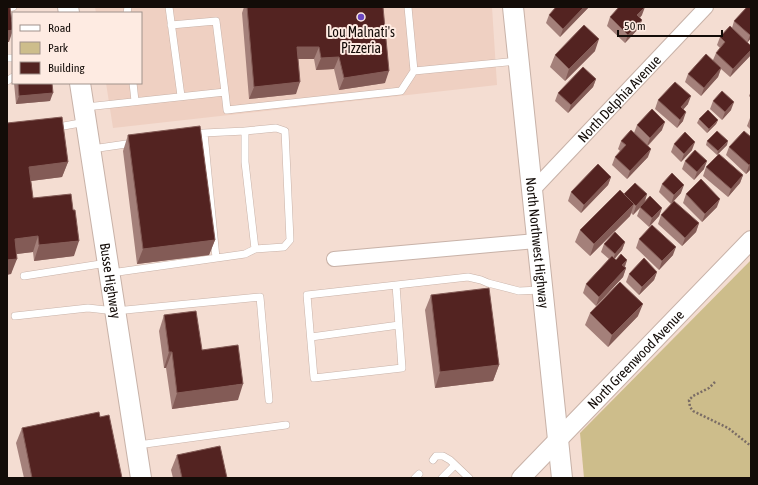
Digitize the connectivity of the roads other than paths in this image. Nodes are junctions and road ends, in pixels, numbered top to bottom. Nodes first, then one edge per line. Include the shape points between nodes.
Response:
1 (13, 7) edge
2 (169, 7) edge
3 (408, 7) edge
4 (513, 7) edge
5 (706, 7) edge
6 (7, 8) edge
7 (171, 26) junction
8 (518, 61) junction
9 (414, 71) junction
10 (80, 84) edge
11 (133, 84) edge
12 (225, 92) junction
13 (181, 96) junction
14 (135, 101) junction
15 (85, 115) junction
16 (48, 121) edge
17 (245, 131) junction
18 (204, 133) junction
19 (189, 135) edge
20 (143, 142) edge
21 (90, 149) junction
22 (532, 191) junction
23 (751, 240) edge
24 (536, 241) junction
25 (254, 249) junction
26 (216, 258) junction
27 (334, 259) dead end
28 (108, 268) junction
29 (24, 276) dead end
30 (396, 285) junction
31 (542, 290) junction
32 (115, 311) junction
33 (15, 316) dead end
34 (399, 325) junction
35 (311, 337) junction
36 (269, 400) dead end
37 (286, 425) dead end
38 (558, 440) junction
39 (136, 445) junction
40 (433, 460) dead end
41 (455, 464) junction
42 (141, 478) edge
43 (442, 478) edge
44 (469, 478) edge
45 (521, 478) edge
46 (562, 478) edge

1 - 6 lane
2 - 7 lane
3 - 9 lane
4 - 8 main road, North Northwest Highway
5 - 22 street, North Delphia Avenue
7 - 12 lane via 216,21
7 - 13 lane
8 - 9 lane
8 - 22 main road, North Northwest Highway
9 - 12 lane via 401,91 227,110
10 - 15 main road, Busse Highway
11 - 14 lane
12 - 13 lane
13 - 14 lane
14 - 15 lane
15 - 16 lane via 58,127
15 - 21 main road, Busse Highway
17 - 18 lane
17 - 25 lane via 245,162
17 - 25 lane via 276,128 285,131 290,240 284,247
18 - 19 lane
18 - 26 lane
20 - 21 lane
21 - 28 main road, Busse Highway
22 - 24 main road, North Northwest Highway
23 - 38 street, North Greenwood Avenue
24 - 27 street
24 - 31 main road, North Northwest Highway
25 - 26 lane via 245,254
26 - 28 lane
28 - 29 lane
28 - 32 main road, Busse Highway
30 - 31 lane via 468,277 519,291
30 - 34 lane
30 - 35 lane via 307,295
31 - 38 main road, North Northwest Highway
32 - 33 lane via 88,308
32 - 36 lane via 260,297
32 - 39 main road, Busse Highway
34 - 35 lane
34 - 35 lane via 402,368 314,378
37 - 39 lane
38 - 45 street, North Greenwood Avenue
38 - 46 main road, North Northwest Highway
39 - 42 main road, Busse Highway
40 - 41 lane via 436,456 443,456
41 - 43 lane
41 - 44 lane

